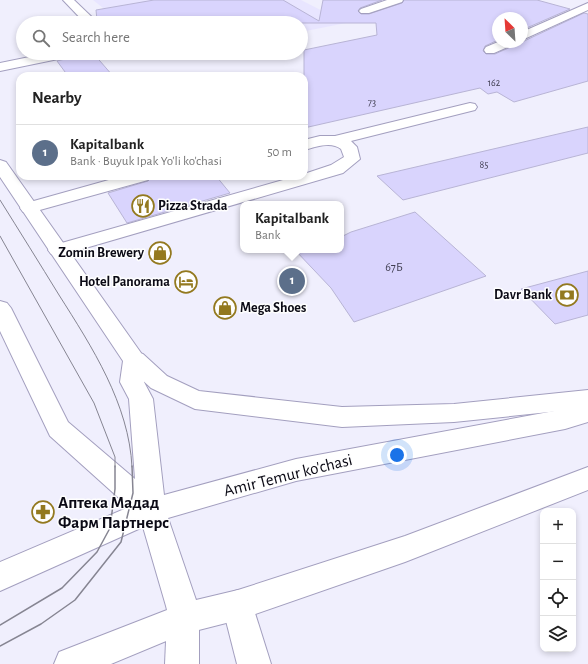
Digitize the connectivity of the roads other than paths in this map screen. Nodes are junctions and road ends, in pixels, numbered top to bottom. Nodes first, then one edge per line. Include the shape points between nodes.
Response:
1 (68, 0) edge
2 (398, 0) edge
3 (588, 6) edge
4 (365, 11) dead end
5 (85, 16) edge
6 (528, 33) edge
7 (494, 48) edge
8 (490, 50) dead end
9 (34, 60) edge
10 (0, 67) edge
11 (470, 107) dead end
12 (337, 140) junction
13 (308, 144) edge
14 (0, 165) edge
15 (308, 177) edge
16 (128, 180) edge
17 (299, 180) edge
18 (29, 208) junction
19 (58, 250) junction
20 (0, 308) edge
21 (135, 360) junction
22 (588, 399) edge
23 (588, 413) edge
24 (588, 478) edge
25 (152, 510) junction
26 (0, 577) edge
27 (238, 605) junction
28 (183, 620) junction
29 (71, 664) edge
30 (182, 664) edge
31 (254, 664) edge

1 - 5 main road
2 - 4 main road
3 - 6 main road
7 - 8 main road
9 - 10 main road
11 - 12 main road
12 - 13 main road
12 - 15 main road via 348,146 352,158 337,169
14 - 18 main road
16 - 18 main road
17 - 19 main road
18 - 19 main road
19 - 21 main road
20 - 25 main road via 59,429
21 - 22 main road via 159,382 194,400 342,416 454,413
21 - 25 main road via 132,382 141,399
23 - 25 main road, Amir Temur ko'chasi via 296,470
24 - 27 main road via 405,549
25 - 26 main road, Amir Temur ko'chasi
25 - 28 main road via 182,606
27 - 28 main road
27 - 31 main road
28 - 29 main road
28 - 30 main road

